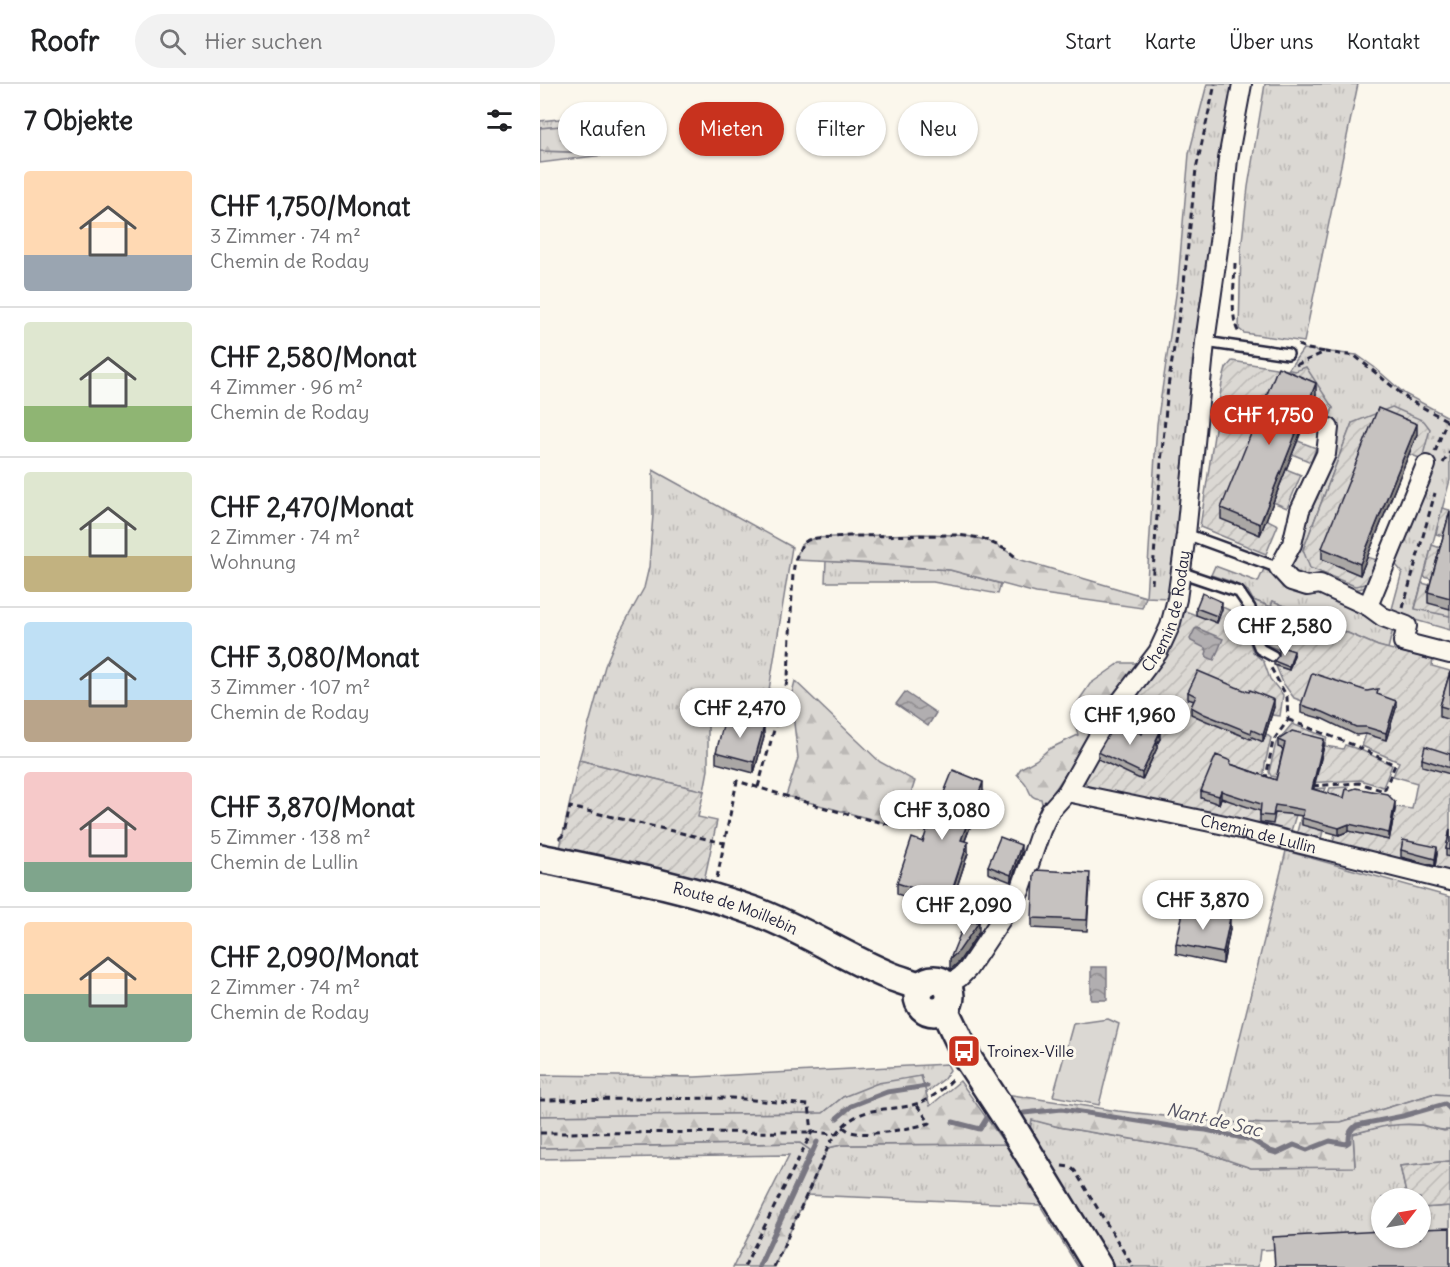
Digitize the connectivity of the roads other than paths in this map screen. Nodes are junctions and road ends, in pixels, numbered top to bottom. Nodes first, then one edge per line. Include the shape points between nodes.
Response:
1 (1242, 84) edge
2 (1205, 342) junction
3 (1288, 354) dead end
4 (1329, 428) dead end
5 (1434, 468) road end
6 (1186, 534) junction
7 (1279, 568) junction
8 (1180, 572) junction
9 (1368, 606) junction
10 (1450, 654) edge
11 (1273, 656) road end
12 (1067, 792) junction
13 (548, 849) edge
14 (1450, 881) edge
15 (937, 994) junction
16 (1098, 1267) edge

1 - 2 street, Chemin de Roday via 1228,159
2 - 3 lane
2 - 6 street, Chemin de Roday
4 - 7 street via 1326,454
5 - 9 street
6 - 7 lane, Chemin de Roday
6 - 8 street, Chemin de Roday
7 - 9 street, Chemin de Roday via 1291,581 1306,586 1320,584
8 - 11 lane via 1239,592 1250,608 1260,649
8 - 12 street, Chemin de Roday via 1170,626 1158,652 1111,714
9 - 10 street, Chemin de Roday via 1407,626 1403,642
12 - 14 street, Chemin de Lullin via 1225,825
12 - 15 street, Chemin de Roday via 1050,811 1020,891 968,969
13 - 15 street, Route de Moillebin via 623,876 713,897 756,912
15 - 16 street via 968,1059

